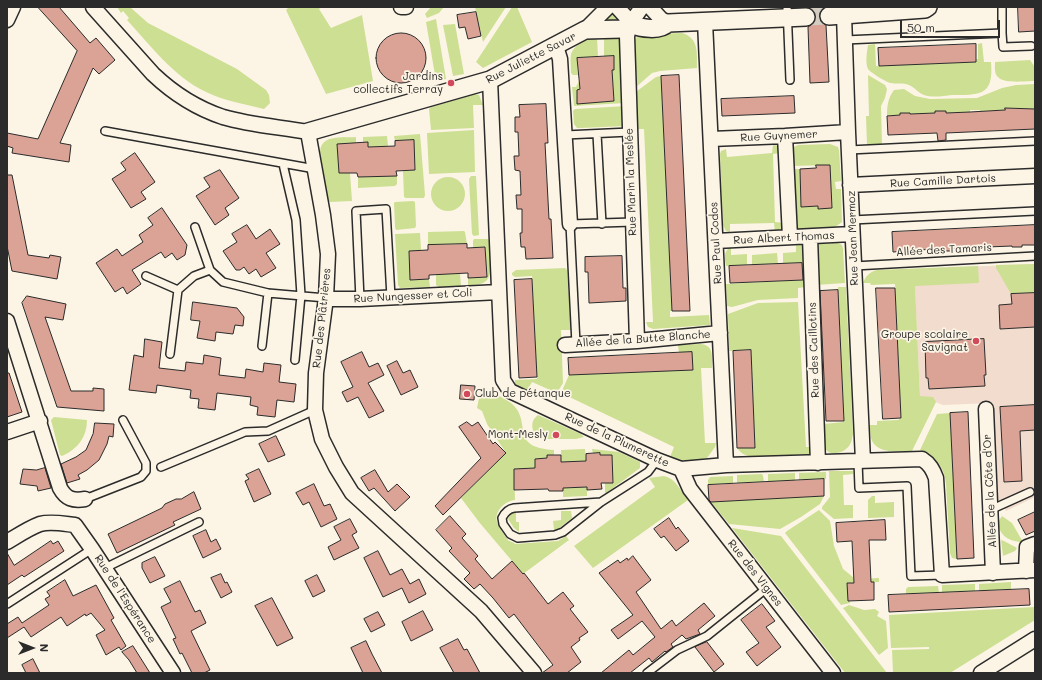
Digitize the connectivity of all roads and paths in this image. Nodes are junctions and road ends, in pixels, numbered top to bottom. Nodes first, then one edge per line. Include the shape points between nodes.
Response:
1 (14, 7) edge
2 (93, 7) edge
3 (401, 7) edge
4 (406, 7) edge
5 (608, 7) edge
6 (616, 7) edge
7 (642, 7) edge
8 (650, 7) edge
9 (928, 7) edge
10 (1002, 7) edge
11 (787, 12) edge
12 (836, 16) joint
13 (806, 17) tunnel mouth
14 (7, 20) edge
15 (705, 22) junction
16 (668, 23) junction
17 (630, 24) junction
18 (585, 30) junction
19 (1002, 33) junction
20 (845, 40) junction
21 (556, 46) junction
22 (1031, 46) dead end
23 (490, 80) junction
24 (790, 80) dead end
25 (105, 131) dead end
26 (308, 132) junction
27 (630, 132) junction
28 (848, 132) junction
29 (597, 134) junction
30 (565, 135) junction
31 (785, 136) junction
32 (711, 139) junction
33 (1035, 141) edge
34 (848, 150) junction
35 (283, 164) junction
36 (315, 169) junction
37 (1035, 176) edge
38 (850, 185) junction
39 (1035, 211) edge
40 (633, 222) junction
41 (570, 224) junction
42 (602, 224) junction
43 (195, 227) dead end
44 (852, 227) junction
45 (790, 237) junction
46 (810, 237) junction
47 (716, 241) junction
48 (1035, 256) edge
49 (854, 266) junction
50 (210, 270) junction
51 (146, 276) dead end
52 (178, 290) junction
53 (499, 292) junction
54 (268, 293) junction
55 (301, 295) junction
56 (391, 297) junction
57 (326, 298) junction
58 (360, 298) junction
59 (7, 321) edge
60 (720, 333) junction
61 (637, 341) junction
62 (571, 345) joint
63 (262, 346) dead end
64 (170, 354) dead end
65 (295, 360) dead end
66 (986, 409) dead end
67 (315, 410) junction
68 (124, 420) dead end
69 (40, 421) junction
70 (7, 432) edge
71 (657, 460) junction
72 (860, 461) junction
73 (818, 463) junction
74 (726, 465) junction
75 (161, 467) dead end
76 (681, 469) junction
77 (1030, 492) dead end
78 (85, 499) joint
79 (601, 502) junction
80 (990, 510) junction
81 (199, 522) dead end
82 (7, 542) edge
83 (1035, 544) edge
84 (92, 548) junction
85 (106, 568) junction
86 (1030, 571) edge
87 (993, 573) junction
88 (942, 575) junction
89 (767, 588) junction
90 (7, 604) edge
91 (1035, 639) edge
92 (173, 673) edge
93 (534, 673) edge
94 (647, 673) edge
95 (833, 673) edge
96 (981, 673) edge

1 - 14 street
2 - 26 street via 153,74 181,98 224,117
3 - 4 street
5 - 18 street
6 - 17 street
7 - 17 street
8 - 16 street
9 - 12 street
10 - 19 lane
11 - 13 street, Rue Juliette Savar
11 - 15 street, Rue Juliette Savar
11 - 24 lane
12 - 20 street, Rue Jean Mermoz
15 - 16 street, Rue Juliette Savar
15 - 32 street, Rue Paul Codos
16 - 17 street, Rue Juliette Savar via 662,28 637,27
17 - 18 street, Rue Juliette Savar via 622,29
17 - 27 street, Rue Marin la Meslée via 627,36
18 - 21 street, Rue Juliette Savar
19 - 20 lane
19 - 22 lane via 1003,47
20 - 28 street, Rue Jean Mermoz
21 - 23 street, Rue Juliette Savar
21 - 30 street via 560,59
23 - 26 street, Rue Juliette Savar
23 - 53 street, Rue de la Plumerette
25 - 35 lane
26 - 36 street, Rue des Plâtrières
27 - 29 lane
27 - 40 street, Rue Marin la Meslée
28 - 31 street, Rue Guynemer
28 - 34 street, Rue Jean Mermoz
29 - 30 lane
29 - 42 lane
30 - 41 street
31 - 32 street, Rue Guynemer
31 - 45 street
32 - 47 street, Rue Paul Codos
33 - 34 lane
34 - 38 street, Rue Jean Mermoz
35 - 36 lane
35 - 55 lane via 296,220
36 - 57 street, Rue des Plâtrières via 328,254
37 - 38 street, Rue Camille Dartois
38 - 44 street, Rue Jean Mermoz
39 - 44 lane
40 - 42 lane
40 - 61 street, Rue Marin la Meslée
41 - 42 lane
41 - 62 lane
43 - 50 lane
44 - 46 street, Rue Albert Thomas
44 - 49 street, Rue Jean Mermoz
45 - 46 street, Rue Albert Thomas
45 - 47 street, Rue Albert Thomas
46 - 73 street, Rue des Caillotins
47 - 60 street, Rue Paul Codos
48 - 49 lane, Allée des Tamaris
49 - 72 street, Rue Jean Mermoz
50 - 52 lane via 194,276
50 - 54 lane via 223,282
51 - 52 lane
52 - 64 lane
53 - 56 street, Rue Nungesser et Coli
53 - 71 street, Rue de la Plumerette via 503,380 510,391
54 - 55 lane
54 - 63 lane
55 - 57 lane
55 - 65 lane
56 - 58 street, Rue Nungesser et Coli
56 - 58 lane via 386,209 356,211
57 - 58 street, Rue Nungesser et Coli
57 - 67 street, Rue des Plâtrières via 316,373
59 - 69 street
60 - 61 street, Allée de la Butte Blanche
60 - 74 street, Rue Paul Codos
61 - 62 street, Allée de la Butte Blanche
66 - 80 street, Allée de la Côte d'Or
67 - 75 lane via 268,431 245,432
67 - 93 street, Rue des Plâtrières via 322,439 352,493 481,611
68 - 78 lane via 146,463 146,471 142,477
69 - 70 street
69 - 78 street via 60,488 72,500
71 - 76 street, Rue de la Plumerette
71 - 79 lane via 648,472
72 - 73 street, Rue de la Plumerette
72 - 88 street, Rue de la Plumerette via 922,459 933,470 938,491
72 - 88 lane via 858,488 907,486 911,576
73 - 74 street, Rue de la Plumerette
74 - 76 street, Rue de la Plumerette
76 - 89 street, Rue des Vignes via 690,489
77 - 80 lane
79 - 79 lane via 563,532 554,535 518,538 510,534 503,524 502,518 509,509
80 - 87 street, Allée de la Côte d'Or
81 - 85 lane
82 - 84 street, Rue de l'Espérance via 41,524 60,523 75,525
83 - 86 street via 1027,547
84 - 85 street, Rue de l'Espérance
84 - 90 lane
85 - 92 street, Rue de l'Espérance
86 - 87 street
87 - 88 street
89 - 94 lane via 707,636 677,650
89 - 95 street, Rue des Vignes
91 - 96 street

